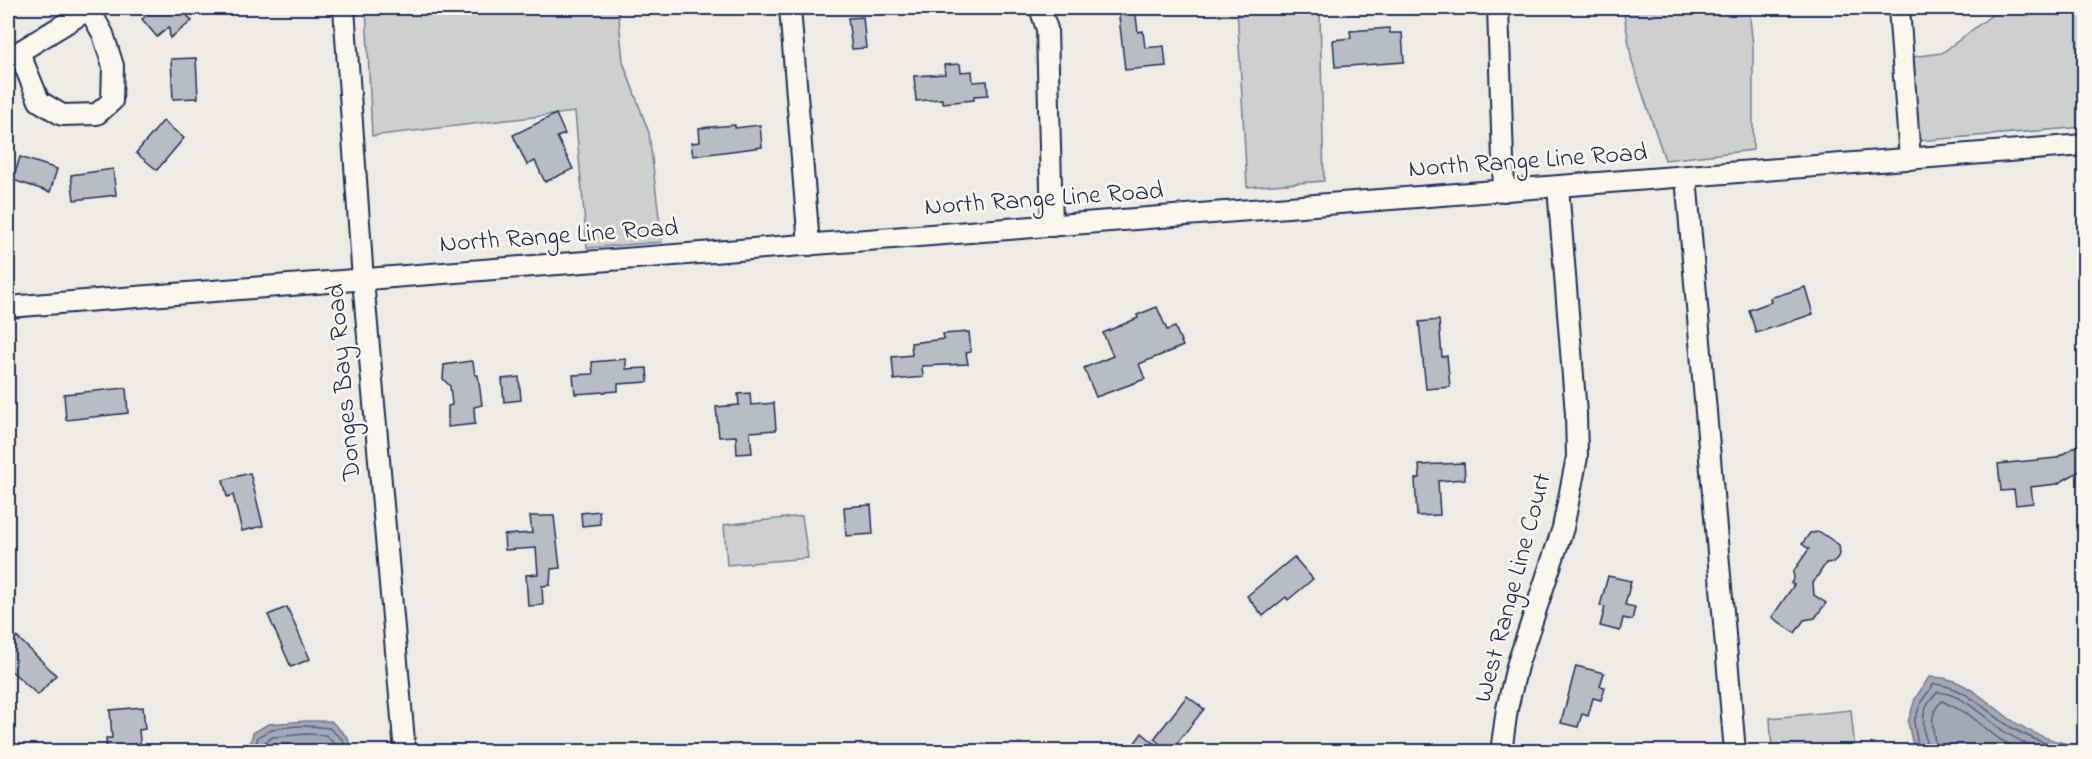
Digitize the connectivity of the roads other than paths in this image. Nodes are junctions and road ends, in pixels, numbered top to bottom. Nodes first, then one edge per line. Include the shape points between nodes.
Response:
1 (90, 8) edge
2 (344, 8) edge
3 (790, 8) edge
4 (1040, 8) edge
5 (1498, 8) edge
6 (1899, 8) edge
7 (13, 54) edge
8 (2085, 145) edge
9 (1910, 159) junction
10 (1686, 177) junction
11 (1558, 187) junction
12 (1504, 191) junction
13 (1052, 226) junction
14 (809, 245) junction
15 (363, 280) junction
16 (8, 307) edge
17 (405, 752) edge
18 (1501, 752) edge
19 (1736, 752) edge

1 - 7 street
1 - 7 street via 113,66 112,101 97,114 62,115 39,101
2 - 15 street, Donges Bay Road
3 - 14 street
4 - 13 street via 1047,29
5 - 12 street
6 - 9 street
8 - 9 street, North Range Line Road
9 - 10 street, North Range Line Road
10 - 11 street, North Range Line Road
10 - 19 street
11 - 12 street, North Range Line Road
11 - 18 street, West Range Line Court via 1577,457 1563,528 1518,666
12 - 13 street, North Range Line Road
13 - 14 street, North Range Line Road
14 - 15 street, North Range Line Road
15 - 16 street, North Range Line Road
15 - 17 street, Donges Bay Road

